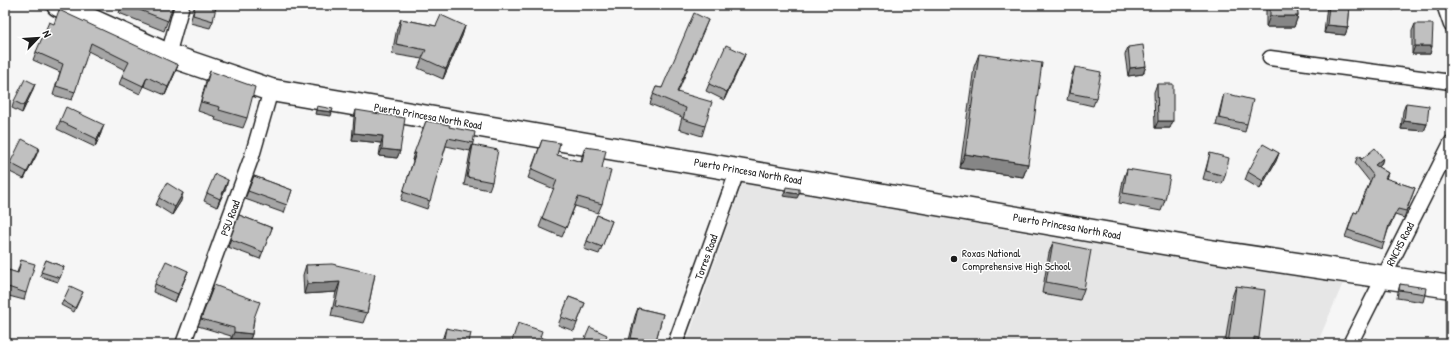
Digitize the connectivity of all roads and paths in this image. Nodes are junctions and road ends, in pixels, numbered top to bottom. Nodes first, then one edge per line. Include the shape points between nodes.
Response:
1 (58, 5) edge
2 (182, 5) edge
3 (1444, 5) edge
4 (1451, 25) edge
5 (168, 55) junction
6 (1270, 58) dead end
7 (1451, 82) edge
8 (271, 90) junction
9 (1451, 143) edge
10 (738, 169) junction
11 (1383, 277) junction
12 (1451, 287) edge
13 (183, 344) edge
14 (675, 344) edge
15 (1350, 344) edge

1 - 5 main road, Puerto Princesa North Road
2 - 5 street
3 - 4 street
5 - 8 main road, Puerto Princesa North Road
6 - 7 street
8 - 10 main road, Puerto Princesa North Road
8 - 13 street, PSU Road via 252,156
9 - 11 street, RNCHS Road
10 - 11 main road, Puerto Princesa North Road via 1210,251
10 - 14 street, Torres Road
11 - 12 main road, Puerto Princesa North Road
11 - 15 street, RNCHS Road

